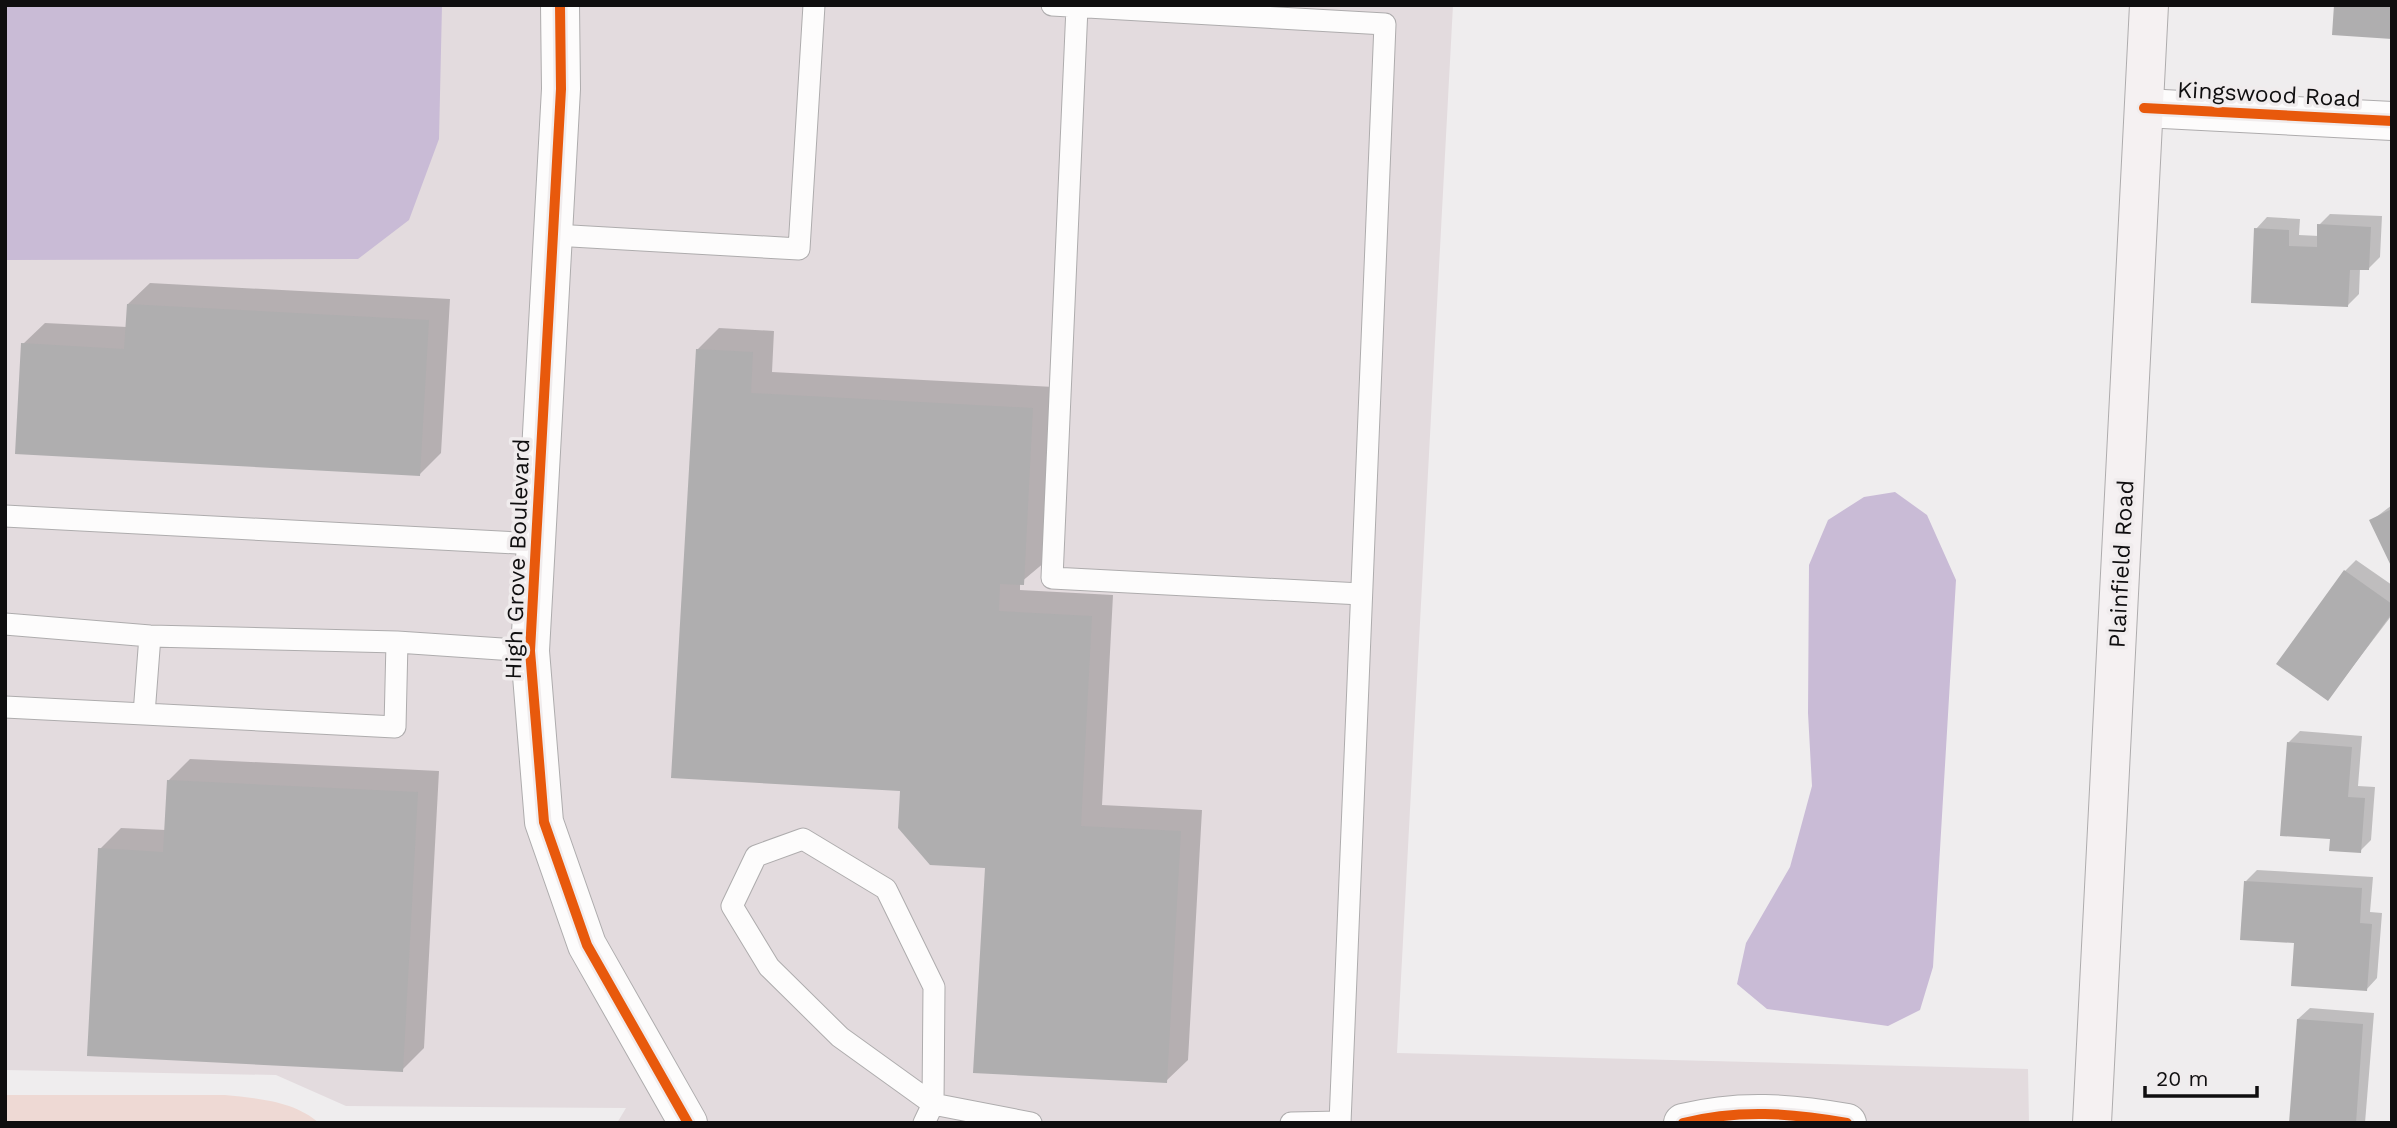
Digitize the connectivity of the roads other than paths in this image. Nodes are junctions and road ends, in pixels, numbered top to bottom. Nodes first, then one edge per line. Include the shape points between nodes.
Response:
1 (560, 5) edge
2 (814, 5) edge
3 (1052, 5) edge
4 (2149, 5) edge
5 (1077, 7) edge
6 (2144, 108) junction
7 (2392, 121) edge
8 (554, 235) junction
9 (5, 516) edge
10 (536, 544) junction
11 (1361, 594) junction
12 (5, 624) edge
13 (150, 636) junction
14 (397, 642) junction
15 (530, 651) junction
16 (5, 707) edge
17 (144, 714) junction
18 (929, 1114) edge
19 (684, 1122) edge
20 (1340, 1122) edge
21 (1031, 1123) edge
22 (1292, 1123) edge
23 (1684, 1123) edge
24 (1847, 1123) edge
25 (2092, 1123) edge

1 - 8 street, High Grove Boulevard
2 - 8 lane via 799,249
3 - 5 lane
4 - 6 main road, Plainfield Road
5 - 11 lane via 1385,24
5 - 11 lane via 1052,578
6 - 7 street, Kingswood Road
6 - 25 main road, Plainfield Road
8 - 10 street, High Grove Boulevard
9 - 10 lane
10 - 15 street, High Grove Boulevard
11 - 20 lane
12 - 13 lane
13 - 14 lane
13 - 17 lane
14 - 15 lane
14 - 17 lane via 395,727
15 - 19 street, High Grove Boulevard via 544,822 569,901 605,981
16 - 17 lane
18 - 18 lane via 840,1037 769,967 732,906 757,856 803,839 886,889 934,987
18 - 21 lane
20 - 22 lane
23 - 24 street via 1711,1116 1785,1112

